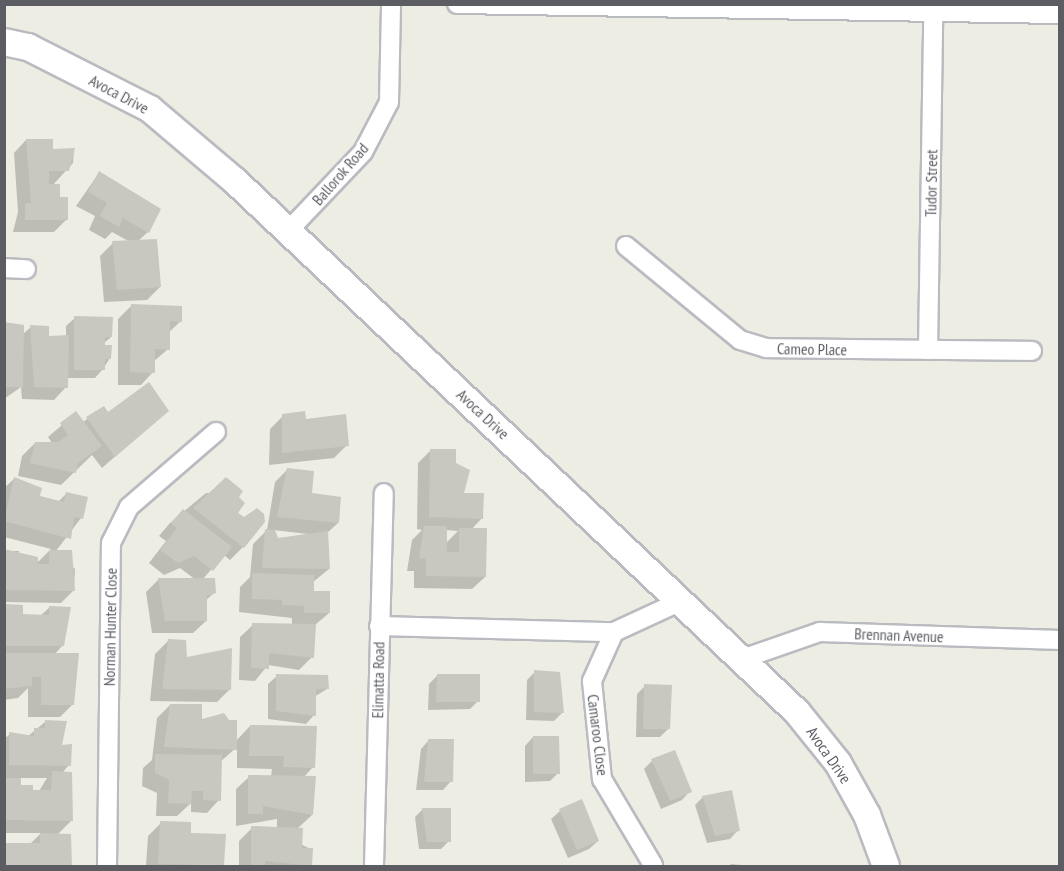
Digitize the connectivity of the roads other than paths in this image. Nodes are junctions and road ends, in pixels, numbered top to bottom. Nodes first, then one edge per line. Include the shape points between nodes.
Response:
1 (392, 4) edge
2 (457, 4) edge
3 (833, 9) edge
4 (1059, 14) edge
5 (933, 16) junction
6 (4, 42) edge
7 (288, 231) junction
8 (626, 246) dead end
9 (4, 268) edge
10 (26, 269) dead end
11 (928, 350) junction
12 (1032, 351) dead end
13 (216, 432) dead end
14 (384, 493) dead end
15 (681, 601) junction
16 (379, 626) junction
17 (614, 632) junction
18 (1059, 640) edge
19 (742, 658) junction
20 (653, 866) edge
21 (107, 867) edge
22 (374, 867) edge
23 (886, 867) edge

1 - 7 street, Ballorok Road via 389,102 363,152
2 - 3 street
3 - 5 street
4 - 5 street
5 - 11 street, Tudor Street
6 - 7 main road, Avoca Drive via 28,47 150,109
7 - 15 main road, Avoca Drive
8 - 11 street, Cameo Place via 740,340 766,348
9 - 10 street
11 - 12 street, Cameo Place
13 - 21 street, Norman Hunter Close via 129,507 111,543
14 - 16 street, Elimatta Road
15 - 17 street
15 - 19 main road, Avoca Drive
16 - 17 street
16 - 22 street, Elimatta Road
17 - 20 street, Camaroo Close via 592,681 602,779
18 - 19 street, Brennan Avenue via 820,632
19 - 23 main road, Avoca Drive via 797,712 838,763 867,815

